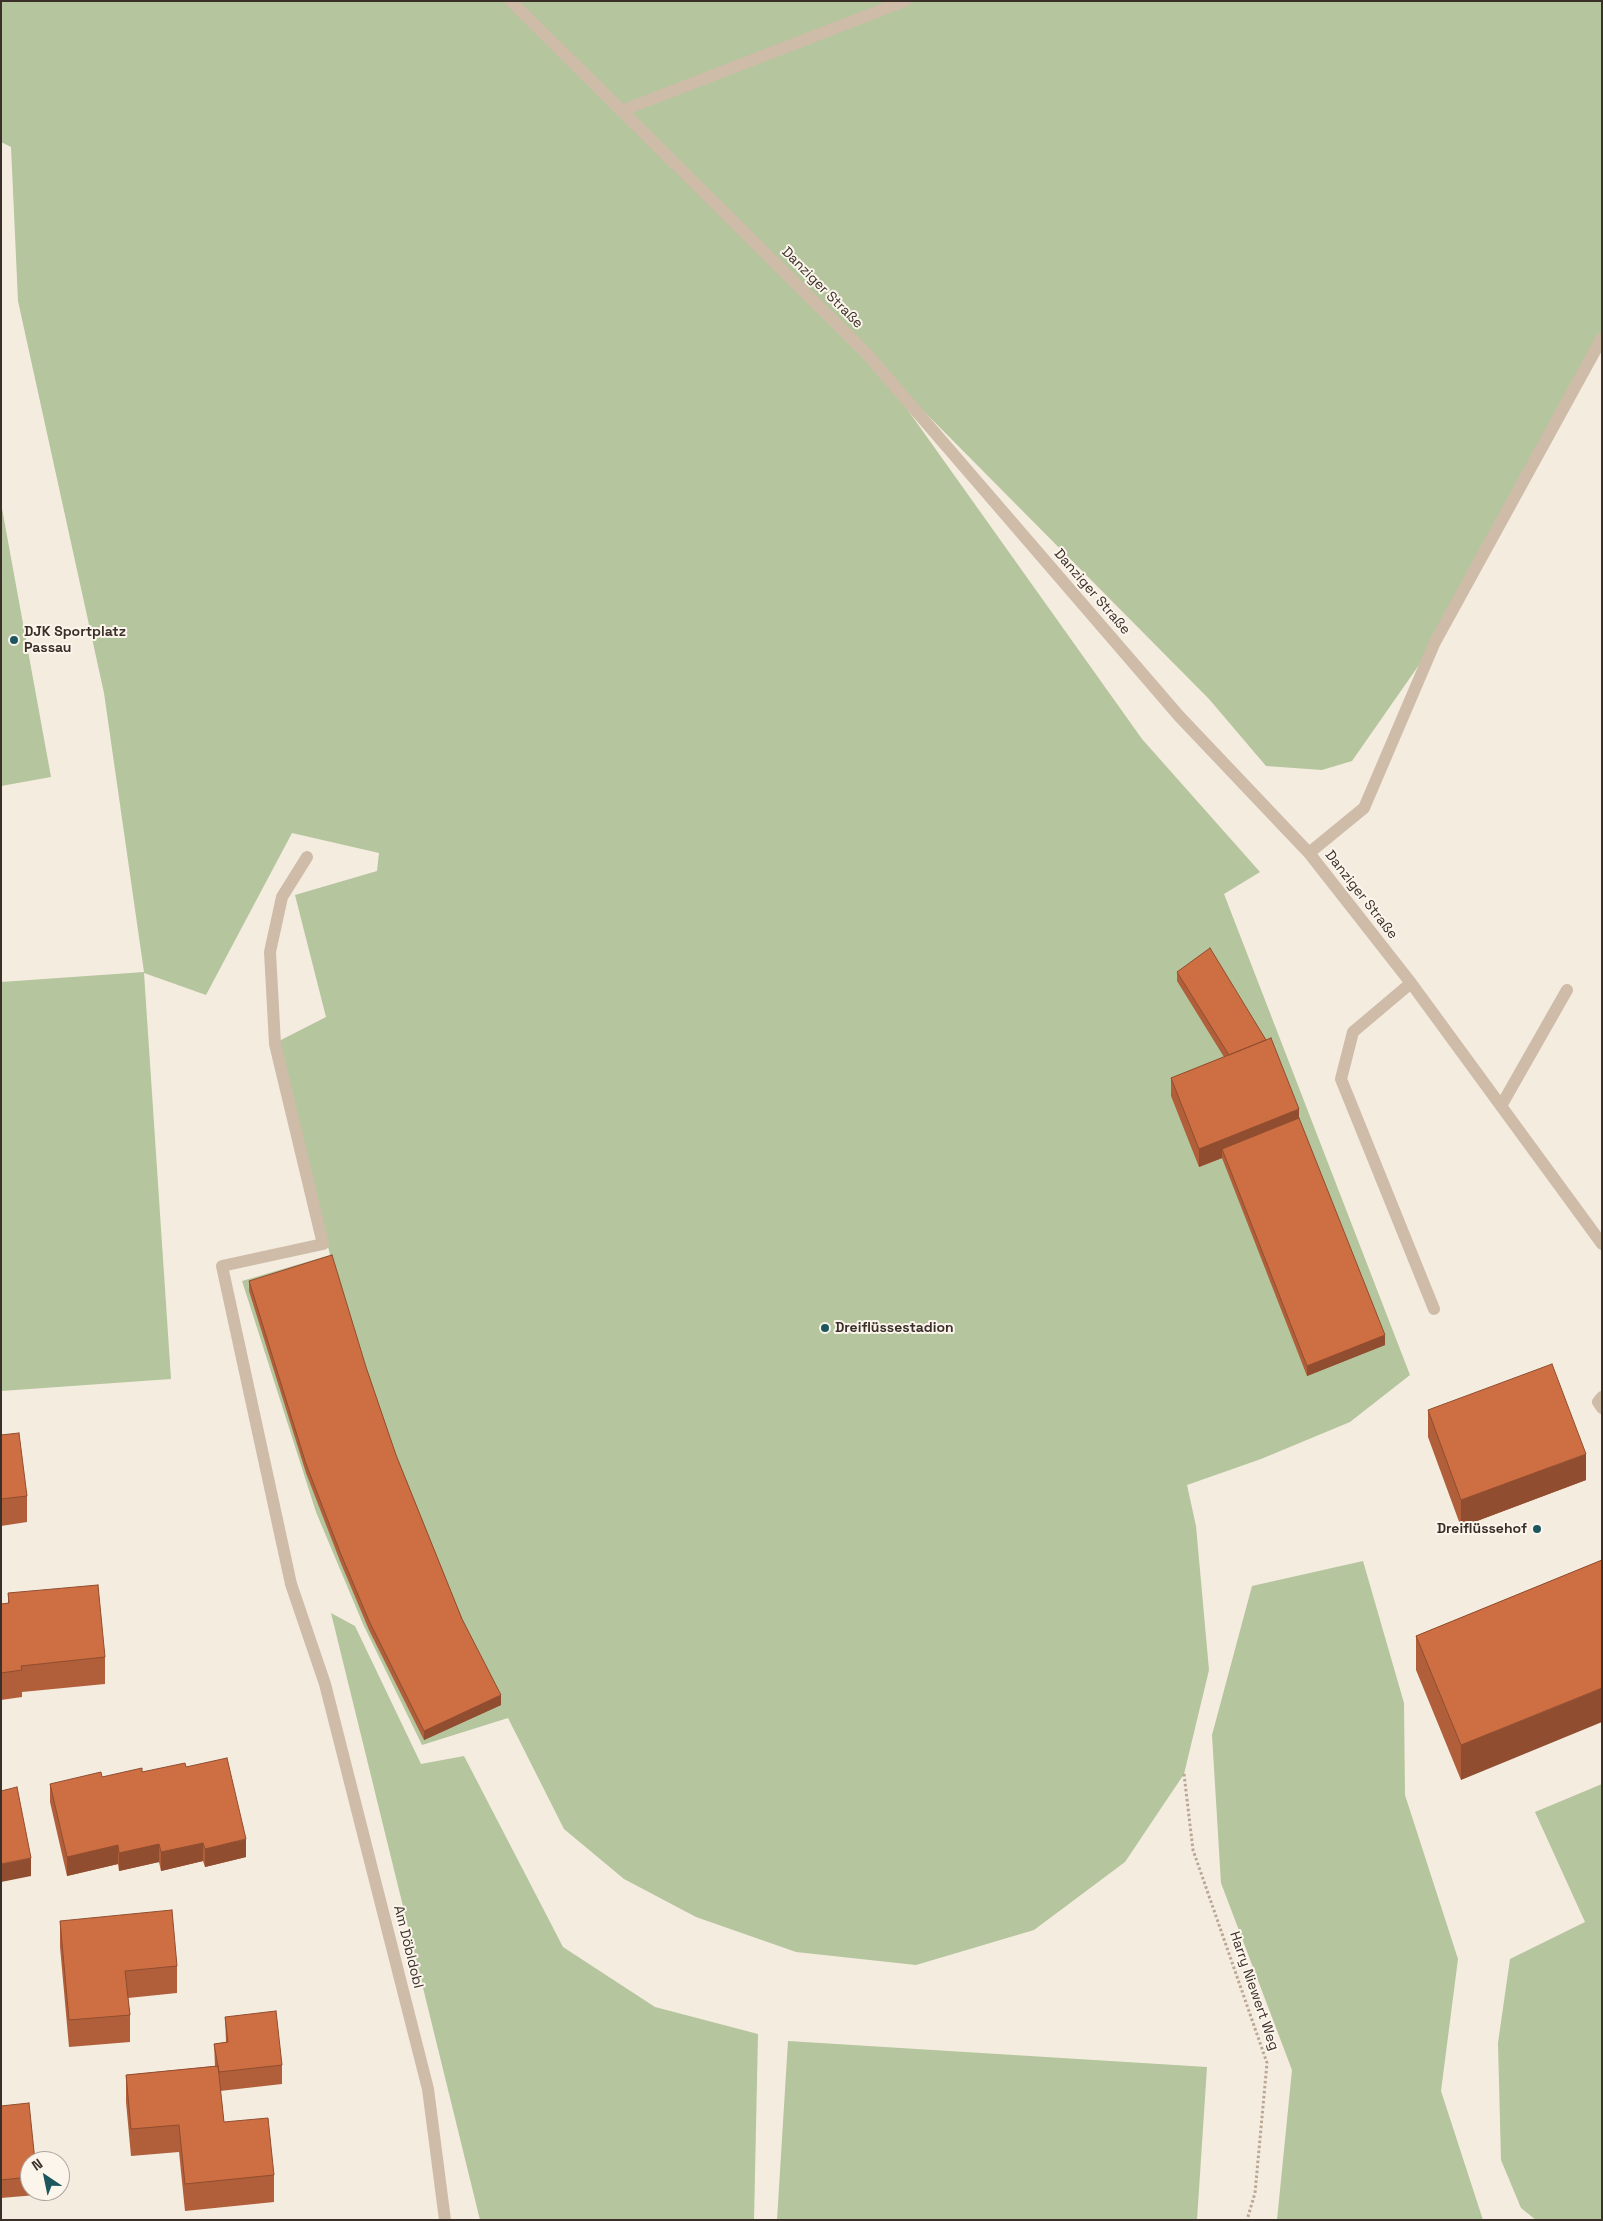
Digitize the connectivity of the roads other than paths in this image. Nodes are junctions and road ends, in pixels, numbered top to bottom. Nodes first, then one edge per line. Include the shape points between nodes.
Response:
1 (511, 1) edge
2 (904, 1) edge
3 (621, 111) junction
4 (1602, 338) edge
5 (1308, 854) junction
6 (307, 856) dead end
7 (1411, 983) junction
8 (1567, 990) dead end
9 (1501, 1106) junction
10 (1602, 1244) edge
11 (1434, 1309) dead end
12 (1602, 1397) edge
13 (1602, 1408) edge
14 (445, 2220) edge

1 - 3 street, Danziger Straße
2 - 3 street
3 - 5 street, Danziger Straße via 867,354 1180,716
4 - 5 street via 1435,642 1364,808
5 - 7 street, Danziger Straße
6 - 14 street, Am Döbldobl via 282,897 270,952 275,1044 323,1244 222,1266 291,1584 325,1684 428,2089
7 - 9 street, Danziger Straße
7 - 11 street via 1353,1032 1342,1079
8 - 9 street
9 - 10 street, Danziger Straße
12 - 13 street via 1598,1402

